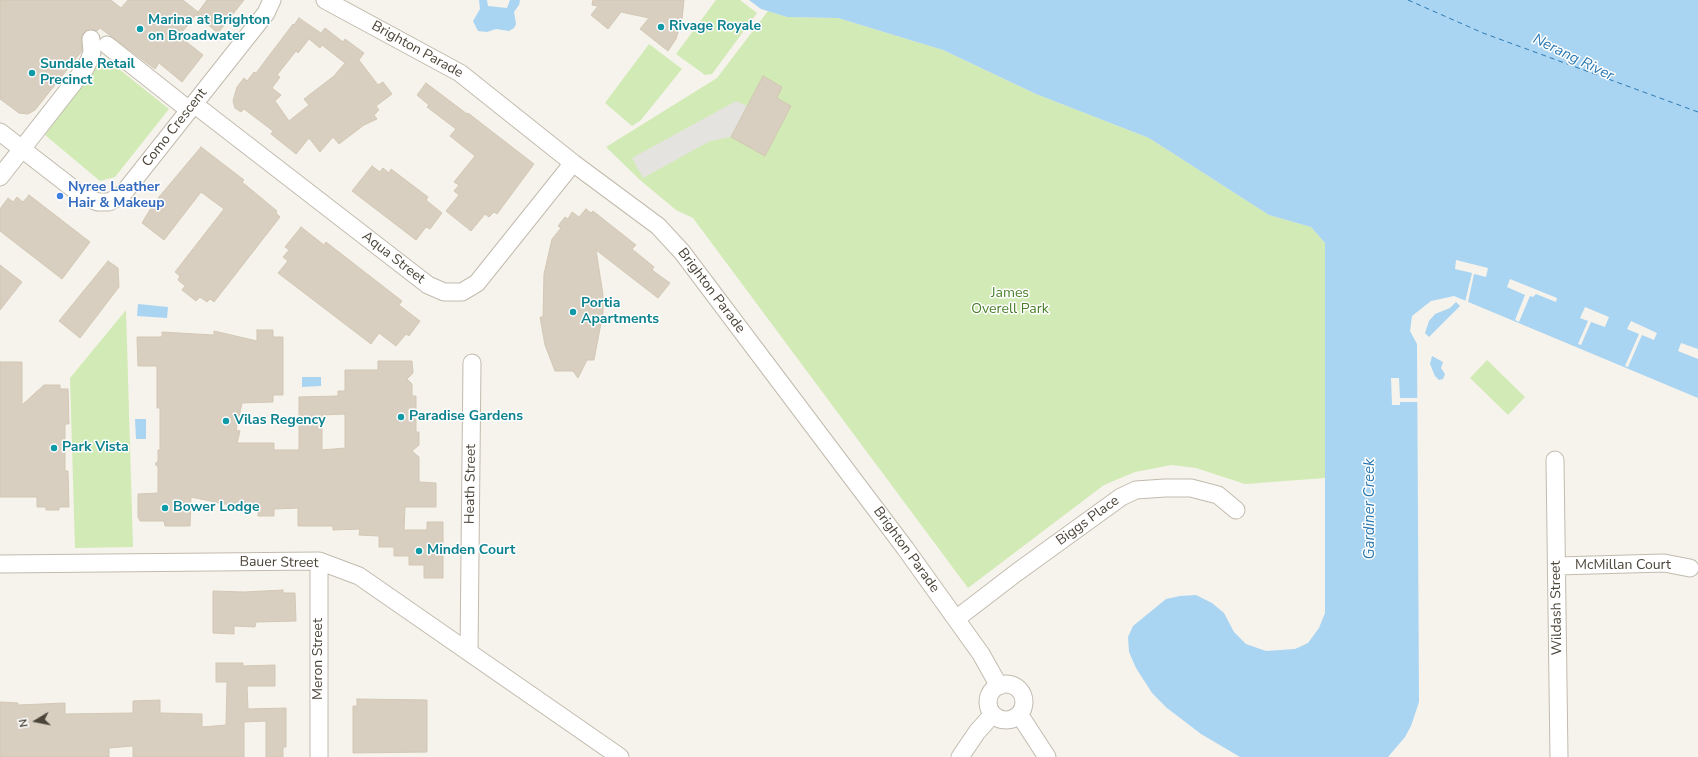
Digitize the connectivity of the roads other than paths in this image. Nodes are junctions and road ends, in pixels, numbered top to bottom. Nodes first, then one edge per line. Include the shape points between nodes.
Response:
1 (272, 0) edge
2 (325, 0) edge
3 (88, 43) dead end
4 (107, 45) dead end
5 (192, 107) junction
6 (0, 132) edge
7 (20, 147) junction
8 (573, 163) junction
9 (0, 177) edge
10 (472, 363) dead end
11 (1554, 460) dead end
12 (1236, 510) dead end
13 (319, 561) junction
14 (0, 564) edge
15 (1557, 566) junction
16 (1690, 568) dead end
17 (956, 619) junction
18 (468, 652) junction
19 (1000, 686) junction
20 (993, 714) junction
21 (1019, 714) junction
22 (319, 757) edge
23 (620, 757) edge
24 (960, 757) edge
25 (1047, 757) edge
26 (1559, 757) edge

1 - 5 street, Como Crescent via 266,13
2 - 8 street, Brighton Parade via 460,73
3 - 7 street via 81,62
4 - 5 street, Aqua Street
5 - 7 street, Como Crescent via 122,195 109,202 98,202 84,197
5 - 8 street, Aqua Street via 428,285 444,292 462,292 477,283
6 - 7 street, Como Crescent
7 - 9 street
8 - 17 street, Brighton Parade via 658,226 682,252
10 - 18 street, Heath Street
11 - 15 street, Wildash Street
12 - 17 street, Biggs Place via 1218,496 1191,488 1136,490 1121,497
13 - 14 street, Bauer Street
13 - 18 street, Bauer Street via 359,576
13 - 22 street, Meron Street
15 - 16 street, McMillan Court via 1664,563
15 - 26 street, Wildash Street
17 - 19 street, Brighton Parade
18 - 23 street, Bauer Street
19 - 20 street via 992,691 989,700
19 - 21 street via 1011,685 1021,692 1024,703
20 - 21 street via 1006,719
20 - 24 street
21 - 25 street

